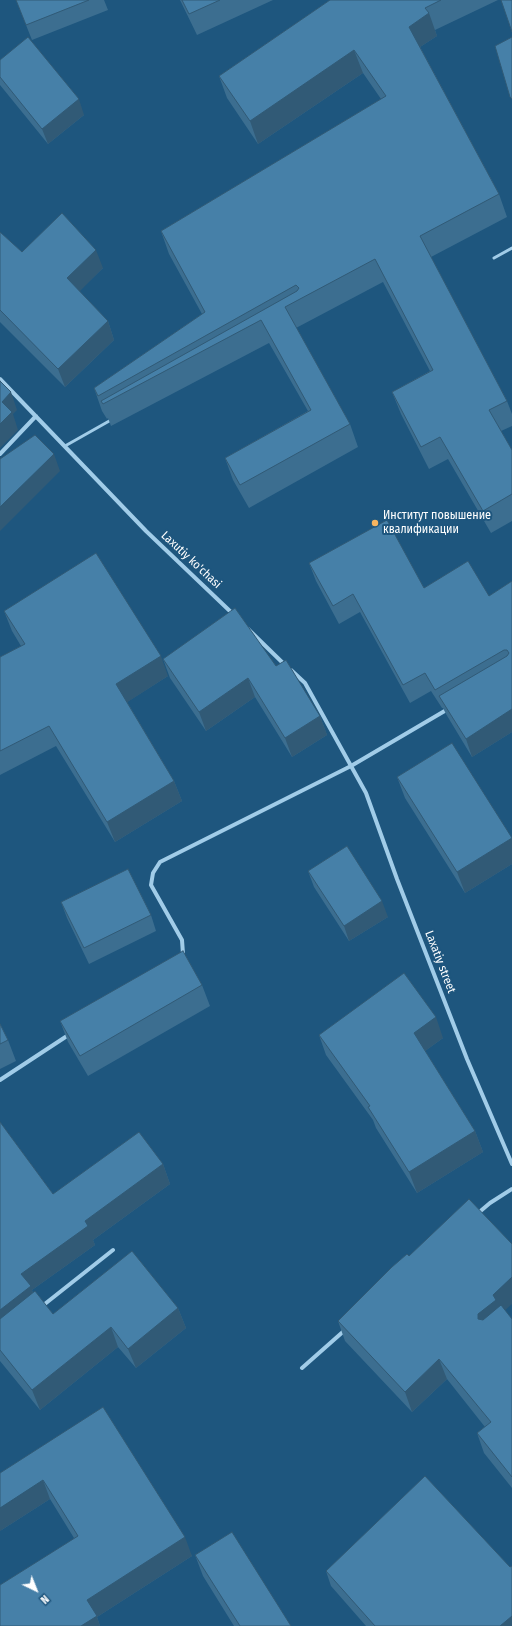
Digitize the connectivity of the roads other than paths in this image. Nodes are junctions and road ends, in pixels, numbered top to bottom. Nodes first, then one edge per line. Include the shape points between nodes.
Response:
1 (512, 248) edge
2 (494, 258) dead end
3 (0, 379) edge
4 (36, 416) junction
5 (113, 419) edge
6 (65, 446) junction
7 (0, 454) edge
8 (237, 618) edge
9 (243, 624) edge
10 (450, 707) edge
11 (351, 766) junction
12 (180, 960) edge
13 (72, 1033) edge
14 (0, 1080) edge
15 (512, 1164) edge
16 (512, 1189) edge
17 (472, 1218) edge
18 (113, 1250) dead end
19 (37, 1310) edge
20 (349, 1327) edge
21 (302, 1368) dead end

1 - 2 lane
3 - 4 street, Laxutiy ko'chasi
4 - 6 street, Laxutiy ko'chasi
4 - 7 street
5 - 6 lane
6 - 8 street, Laxutiy ko'chasi via 146,531
9 - 11 street via 305,683
10 - 11 street
11 - 12 street via 160,862 153,873 152,885 182,940 183,954
11 - 15 street, Laxatiy street via 366,793 467,1059
13 - 14 street
16 - 17 street
18 - 19 street
20 - 21 street

